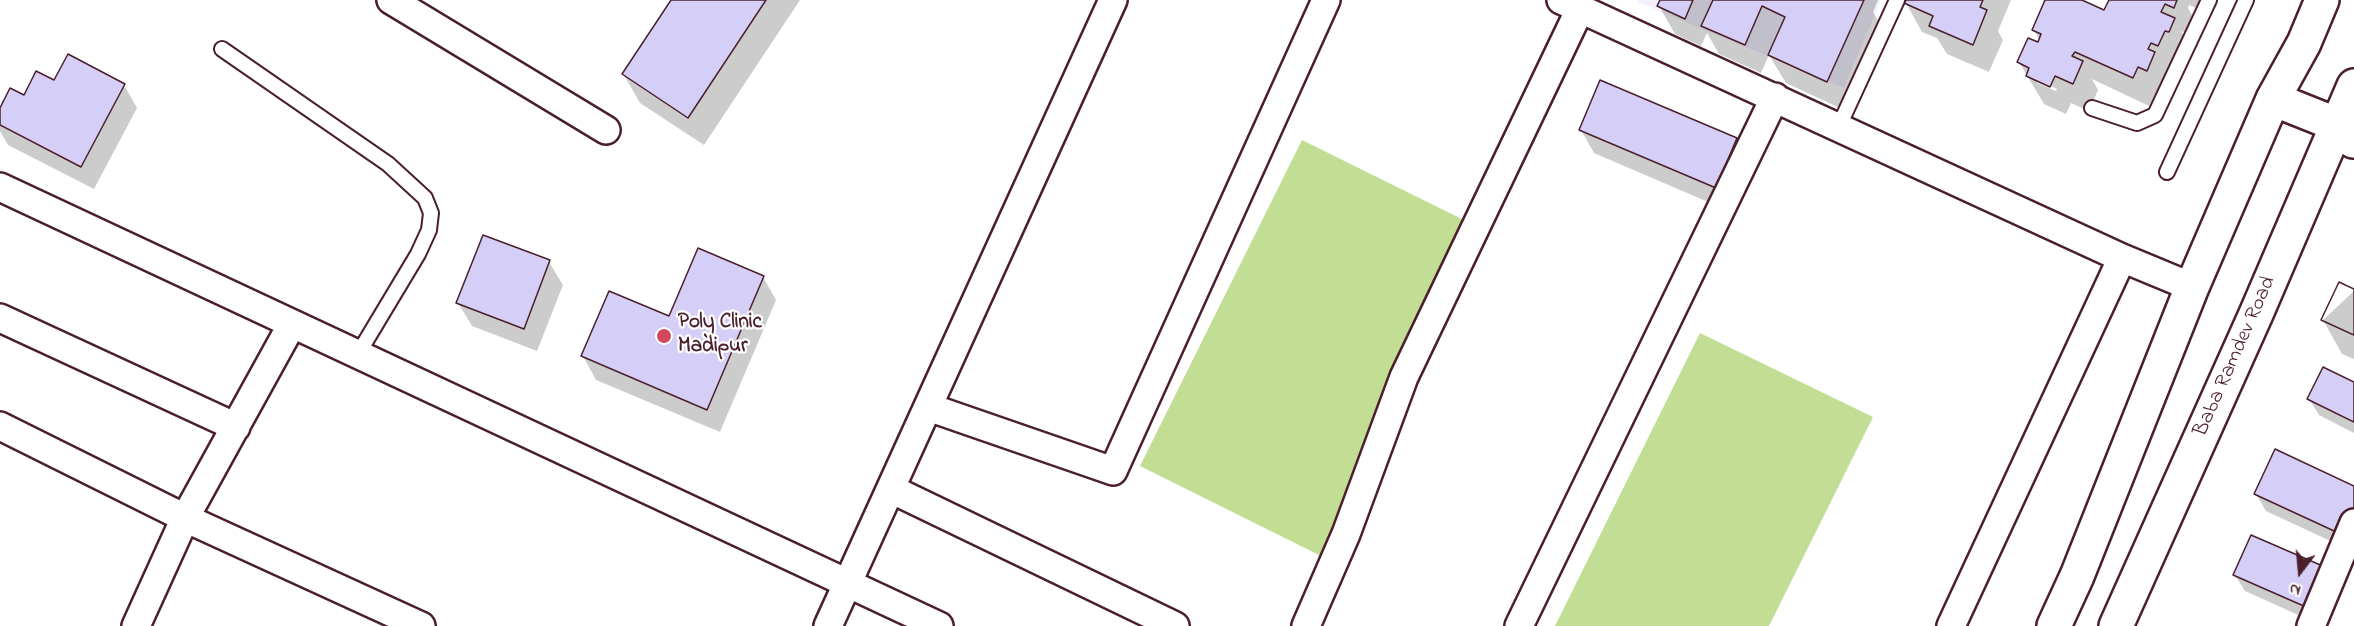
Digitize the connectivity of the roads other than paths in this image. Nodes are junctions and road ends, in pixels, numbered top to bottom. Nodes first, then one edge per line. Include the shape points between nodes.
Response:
1 (391, 0) edge
2 (1113, 0) edge
3 (1326, 0) edge
4 (1897, 0) edge
5 (2209, 0) edge
6 (2246, 0) edge
7 (2322, 0) edge
8 (1571, 4) edge
9 (222, 49) dead end
10 (2354, 86) edge
11 (1775, 97) junction
12 (2273, 99) junction
13 (2092, 108) dead end
14 (1839, 126) junction
15 (606, 130) dead end
16 (2349, 130) edge
17 (2167, 172) dead end
18 (0, 187) edge
19 (2122, 258) junction
20 (2192, 287) junction
21 (0, 318) edge
22 (292, 324) junction
23 (358, 354) junction
24 (928, 407) junction
25 (236, 427) junction
26 (1, 429) edge
27 (891, 489) junction
28 (185, 518) junction
29 (2354, 523) edge
30 (849, 584) junction
31 (2312, 625) edge
32 (136, 626) edge
33 (421, 626) edge
34 (828, 626) edge
35 (939, 626) edge
36 (1175, 626) edge
37 (1306, 626) edge
38 (1519, 626) edge
39 (1951, 626) edge
40 (2054, 626) edge
41 (2116, 626) edge

1 - 15 street
2 - 24 street
3 - 24 street via 1113,471
4 - 14 lane
5 - 13 lane via 2155,115 2137,123
6 - 17 lane
7 - 12 street
8 - 11 street
8 - 37 street via 1404,377 1347,534
9 - 23 lane via 388,164 425,198 431,213 429,230
10 - 16 street, Baba Ramdev Road
11 - 14 street
11 - 38 street
12 - 16 street
12 - 20 street
14 - 19 street
16 - 41 street, Baba Ramdev Road via 2256,314
18 - 22 street
19 - 20 street
19 - 39 street
20 - 40 street
21 - 25 street
22 - 23 street
22 - 25 street
23 - 30 street
24 - 27 street
25 - 28 street
26 - 28 street
27 - 30 street
27 - 36 street
28 - 32 street
28 - 33 street
29 - 31 street
30 - 34 street
30 - 35 street

